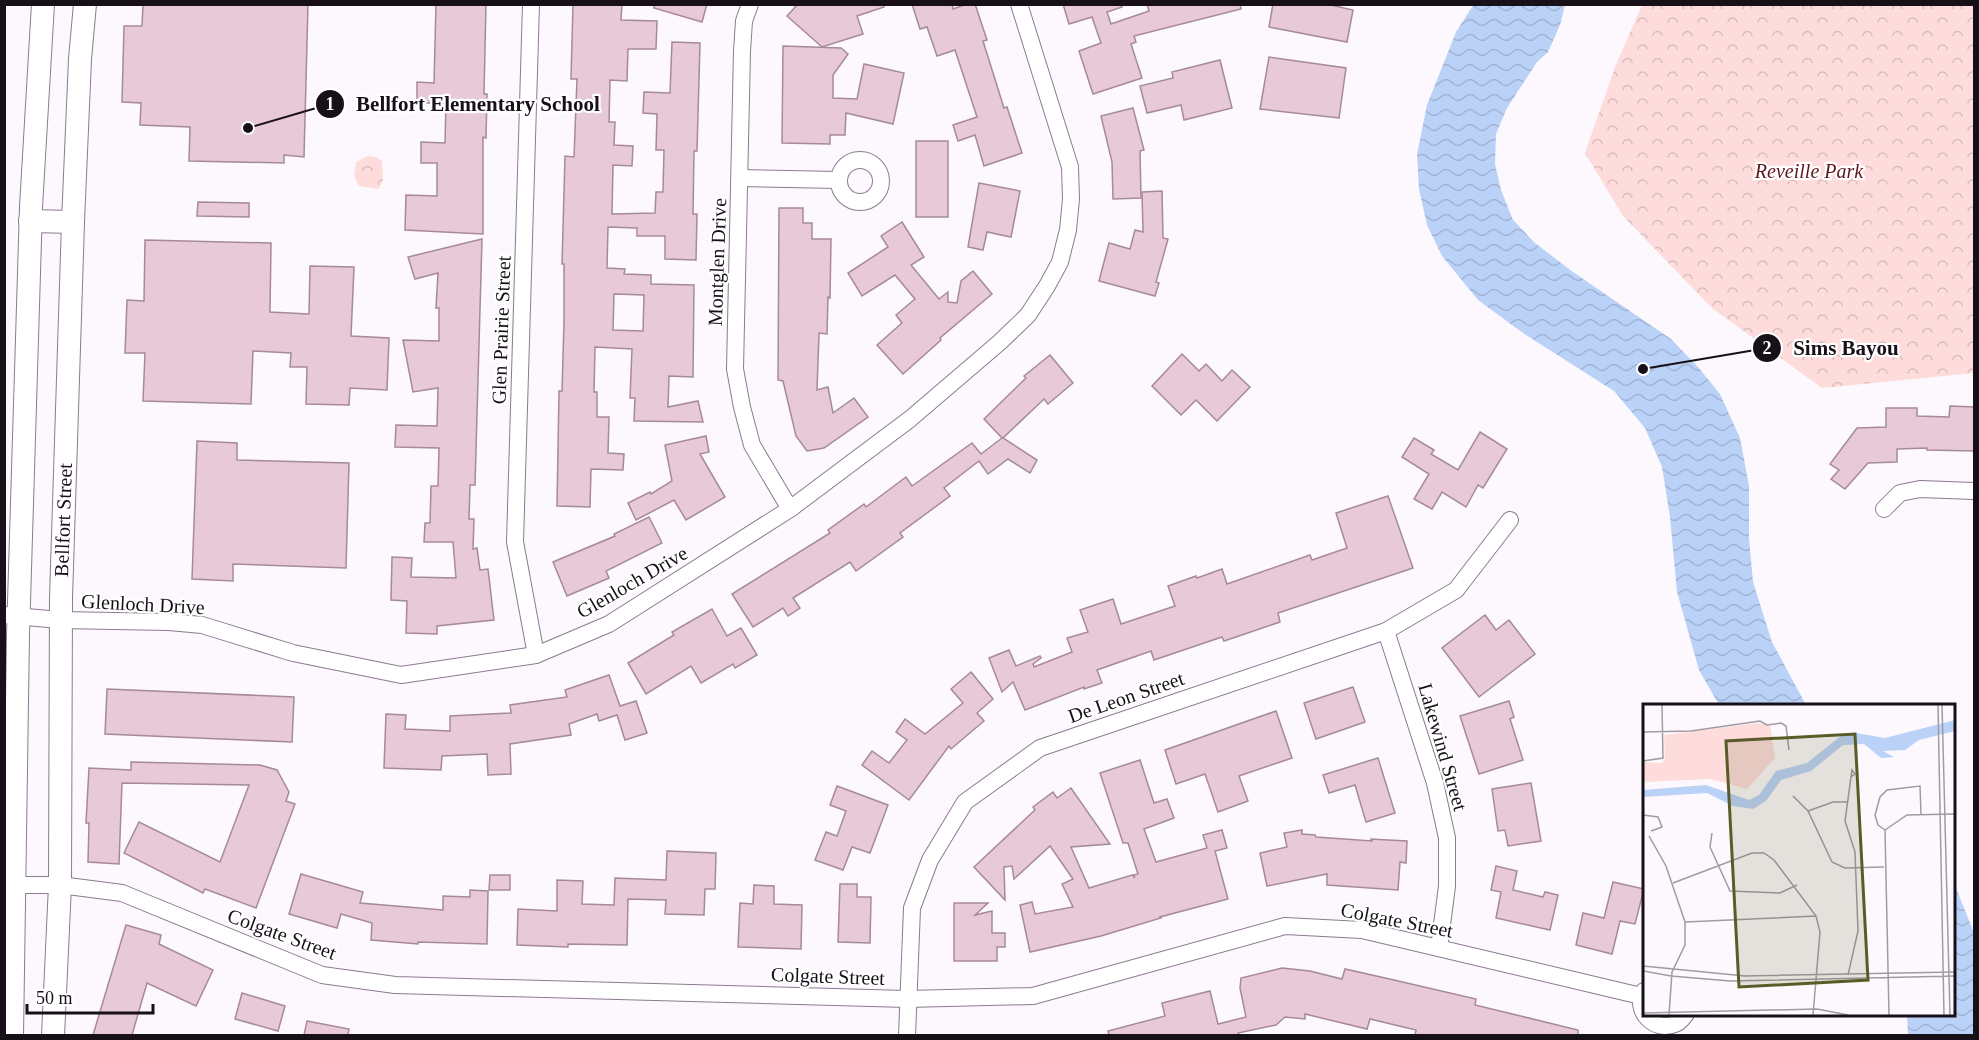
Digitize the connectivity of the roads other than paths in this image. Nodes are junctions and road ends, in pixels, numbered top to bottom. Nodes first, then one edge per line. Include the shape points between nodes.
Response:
1 (43, 4) edge
2 (85, 4) edge
3 (531, 4) edge
4 (750, 4) edge
5 (1019, 4) edge
6 (740, 178) junction
7 (839, 180) dead end
8 (30, 221) junction
9 (73, 222) junction
10 (1974, 491) edge
11 (790, 509) junction
12 (1884, 509) dead end
13 (1510, 520) dead end
14 (12, 616) edge
15 (60, 620) junction
16 (1386, 631) junction
17 (536, 655) junction
18 (14, 885) junction
19 (60, 885) junction
20 (1439, 948) junction
21 (1643, 993) edge
22 (907, 999) junction
23 (1643, 1012) edge
24 (1645, 1016) edge
25 (1684, 1016) edge
26 (12, 1035) edge
27 (53, 1035) edge
28 (907, 1035) edge

1 - 8 main road, Bellfort Street
2 - 9 main road, Bellfort Street
3 - 17 street, Glen Prairie Street via 515,542
4 - 6 street, Montglen Drive via 744,21 742,51
5 - 11 street, Glenloch Drive via 1070,167 1068,230 1060,262 1028,315 1000,342 910,419
6 - 7 street
6 - 11 street, Montglen Drive via 735,369 752,445
8 - 9 main road
8 - 14 main road, Bellfort Street
9 - 15 main road, Bellfort Street
10 - 12 street via 1920,489 1900,493
11 - 17 street, Glenloch Drive via 609,624
13 - 16 street, De Leon Street via 1456,590
14 - 15 street, Glenloch Drive
14 - 18 main road, Bellfort Street
15 - 17 street, Glenloch Drive via 202,625 293,653 401,675
15 - 19 main road, Bellfort Street
16 - 20 street, Lakewind Street via 1435,783 1447,838 1447,886
16 - 22 street, De Leon Street via 1040,748 965,802 930,860 912,908
18 - 19 street, Colgate Street
18 - 26 main road, Bellfort Street
19 - 22 street, Colgate Street via 122,894 322,975 384,984
19 - 27 main road, Bellfort Street
20 - 21 street, Colgate Street
20 - 22 street, Colgate Street via 1362,930 1285,926 1033,996
21 - 23 street, Colgate Street
22 - 28 street, De Leon Street
24 - 25 street, Colgate Street via 1662,1027 1676,1024

